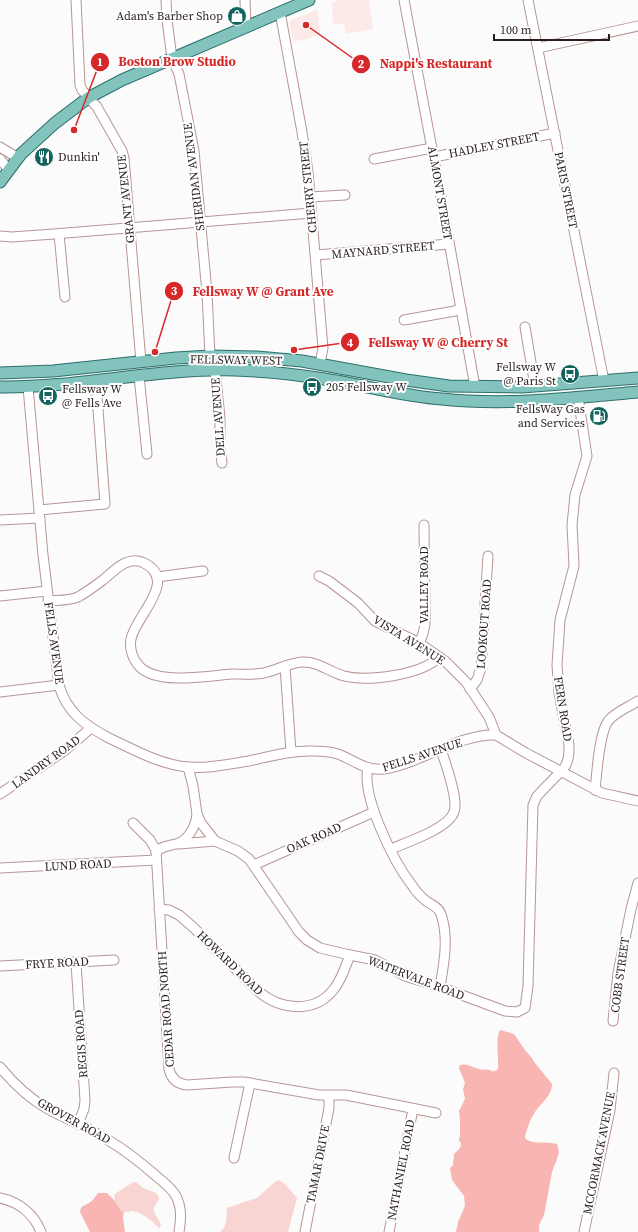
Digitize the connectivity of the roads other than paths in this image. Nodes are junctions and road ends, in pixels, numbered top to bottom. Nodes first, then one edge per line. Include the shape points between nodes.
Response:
1 (76, 0) edge
2 (166, 0) edge
3 (244, 0) edge
4 (309, 0) edge
5 (404, 0) edge
6 (528, 0) edge
7 (280, 12) junction
8 (246, 26) junction
9 (638, 26) edge
10 (538, 48) junction
11 (172, 58) junction
12 (88, 98) junction
13 (555, 133) junction
14 (0, 147) edge
15 (433, 153) junction
16 (18, 158) junction
17 (0, 159) edge
18 (374, 159) dead end
19 (8, 169) junction
20 (0, 182) edge
21 (345, 195) dead end
22 (310, 198) junction
23 (311, 213) junction
24 (200, 222) junction
25 (130, 227) junction
26 (59, 234) junction
27 (0, 236) edge
28 (449, 244) junction
29 (316, 255) junction
30 (65, 297) dead end
31 (461, 308) junction
32 (404, 320) dead end
33 (525, 327) dead end
34 (210, 356) junction
35 (141, 362) junction
36 (320, 364) junction
37 (0, 370) edge
38 (215, 370) junction
39 (0, 373) edge
40 (139, 376) junction
41 (638, 378) edge
42 (604, 381) junction
43 (96, 382) junction
44 (535, 386) junction
45 (0, 387) edge
46 (28, 387) junction
47 (475, 387) junction
48 (638, 392) edge
49 (578, 398) junction
50 (147, 454) dead end
51 (222, 463) dead end
52 (40, 514) junction
53 (0, 520) edge
54 (424, 525) dead end
55 (488, 556) dead end
56 (203, 571) dead end
57 (319, 576) dead end
58 (157, 577) junction
59 (47, 590) junction
60 (0, 596) edge
61 (48, 601) junction
62 (419, 643) junction
63 (439, 657) junction
64 (285, 666) junction
65 (59, 685) junction
66 (470, 689) junction
67 (0, 692) edge
68 (638, 701) edge
69 (91, 728) junction
70 (496, 736) junction
71 (441, 749) junction
72 (291, 752) junction
73 (188, 767) junction
74 (368, 768) junction
75 (561, 771) junction
76 (595, 790) junction
77 (0, 794) edge
78 (638, 801) edge
79 (374, 812) junction
80 (197, 814) junction
81 (134, 823) dead end
82 (215, 841) junction
83 (177, 844) junction
84 (391, 849) junction
85 (156, 856) junction
86 (254, 865) junction
87 (0, 868) edge
88 (638, 883) edge
89 (637, 895) edge
90 (159, 909) junction
91 (350, 955) junction
92 (114, 960) dead end
93 (76, 962) junction
94 (0, 966) edge
95 (440, 987) junction
96 (520, 1011) joint
97 (613, 1021) dead end
98 (0, 1067) edge
99 (614, 1073) dead end
100 (250, 1083) junction
101 (329, 1096) junction
102 (413, 1109) junction
103 (436, 1113) dead end
104 (78, 1124) junction
105 (234, 1158) dead end
106 (0, 1198) edge
107 (41, 1232) edge
108 (179, 1232) edge
109 (305, 1232) edge
110 (389, 1232) edge
111 (584, 1232) edge

1 - 12 street, GRANT AVENUE via 80,85
2 - 11 street, SHERIDAN AVENUE
3 - 8 street
4 - 7 main road
5 - 15 street, ALMONT STREET
6 - 10 street, PARIS STREET
7 - 8 main road
7 - 22 street, CHERRY STREET via 302,132
8 - 11 main road
9 - 10 street
10 - 13 street, PARIS STREET
11 - 12 main road
11 - 24 street, SHERIDAN AVENUE via 179,74 194,151
12 - 16 main road via 55,122
12 - 25 street, GRANT AVENUE via 97,107 122,151
13 - 15 street, HADLEY STREET
13 - 42 street, PARIS STREET
14 - 16 street
15 - 18 street, HADLEY STREET
15 - 28 street, ALMONT STREET
16 - 19 main road
17 - 19 street
19 - 20 main road
21 - 22 street
22 - 23 street, CHERRY STREET
23 - 24 street
23 - 29 street, CHERRY STREET
24 - 25 street
24 - 34 street, SHERIDAN AVENUE
25 - 26 street
25 - 35 street, GRANT AVENUE
26 - 27 street
26 - 30 street
28 - 29 street, MAYNARD STREET
28 - 31 street, ALMONT STREET
29 - 36 street, CHERRY STREET via 323,348
31 - 32 street
31 - 47 street, ALMONT STREET
33 - 44 street
34 - 35 main road, FELLSWAY WEST
34 - 36 main road, FELLSWAY WEST via 277,358
35 - 39 main road, FELLSWAY WEST via 65,370
36 - 47 main road, FELLSWAY WEST via 425,383
37 - 39 street
38 - 40 main road, FELLSWAY WEST
38 - 49 main road, FELLSWAY WEST via 293,374 442,400 503,402
38 - 51 street, DELL AVENUE
40 - 43 main road, FELLSWAY WEST
40 - 50 street
41 - 42 main road, FELLSWAY WEST
42 - 44 main road, FELLSWAY WEST
43 - 46 main road, FELLSWAY WEST
43 - 52 street via 105,504
44 - 47 main road, FELLSWAY WEST
45 - 46 main road, FELLSWAY WEST
46 - 52 street, FELLS AVENUE
48 - 49 main road, FELLSWAY WEST
49 - 75 street, FERN ROAD via 587,456 575,495 572,526 574,566 562,612 557,664 569,750 566,764
52 - 53 street
52 - 59 street, FELLS AVENUE
54 - 62 street, VALLEY ROAD via 424,624
55 - 66 street, LOOKOUT ROAD via 481,668 477,680
56 - 58 street
57 - 62 street, VISTA AVENUE via 358,603 375,621
58 - 61 street via 144,564 138,561 130,562 119,566 94,587 76,597
58 - 64 street via 155,595 131,638 133,658 143,669 161,676 188,678 254,674
59 - 60 street
59 - 61 street, FELLS AVENUE
61 - 65 street, FELLS AVENUE
62 - 63 street, VISTA AVENUE
63 - 64 street via 427,666 381,677 360,678 341,675 312,663
63 - 66 street, VISTA AVENUE via 459,674
64 - 72 street
65 - 67 street
65 - 69 street, FELLS AVENUE via 69,707
66 - 70 street, VISTA AVENUE via 489,717
68 - 76 street via 616,714 606,724 602,735
69 - 73 street, FELLS AVENUE via 154,758
69 - 77 street, LANDRY ROAD via 64,751
70 - 71 street, FELLS AVENUE via 480,736
70 - 75 street
71 - 74 street, FELLS AVENUE via 392,767
71 - 84 street via 454,798 452,816 443,825
72 - 73 street, FELLS AVENUE via 232,764
72 - 74 street, FELLS AVENUE via 338,754
73 - 80 street, WATERVALE ROAD
74 - 79 street via 367,785
75 - 76 street
75 - 96 street, FERN ROAD via 537,796 533,806 528,986 525,1008
76 - 78 street
79 - 84 street
79 - 86 street, OAK ROAD
80 - 82 street, WATERVALE ROAD
80 - 83 street, LUND ROAD via 191,832
81 - 85 street, CEDAR ROAD NORTH via 152,843
82 - 83 street, WATERVALE ROAD
82 - 86 street, WATERVALE ROAD via 238,851
83 - 85 street, LUND ROAD via 162,848
84 - 95 street via 411,885 441,914 446,949
85 - 87 street, LUND ROAD
85 - 90 street, CEDAR ROAD NORTH
86 - 91 street, WATERVALE ROAD via 302,936 320,948
88 - 89 street, COBB STREET
89 - 97 street, COBB STREET via 631,909 617,979
90 - 91 street, HOWARD ROAD via 179,915 259,992 280,1004 302,1006 317,1003 328,996 338,984
90 - 100 street, CEDAR ROAD NORTH via 165,1021 171,1075 177,1082 185,1085
91 - 95 street, WATERVALE ROAD via 375,960 405,976
92 - 93 street, FRYE ROAD
93 - 94 street, FRYE ROAD
93 - 104 street, REGIS ROAD via 85,1100
95 - 96 street, WATERVALE ROAD via 505,1011
98 - 104 street, GROVER ROAD via 41,1105
99 - 111 street, MCCORMACK AVENUE via 610,1110
100 - 101 street, CEDAR ROAD NORTH
100 - 105 street
101 - 102 street, CEDAR ROAD NORTH via 346,1095
101 - 109 street, TAMAR DRIVE via 329,1108
102 - 103 street, CEDAR ROAD NORTH
102 - 110 street, NATHANIEL ROAD
104 - 108 street, GROVER ROAD via 131,1154 171,1189 177,1197 181,1214
106 - 107 street via 28,1212

